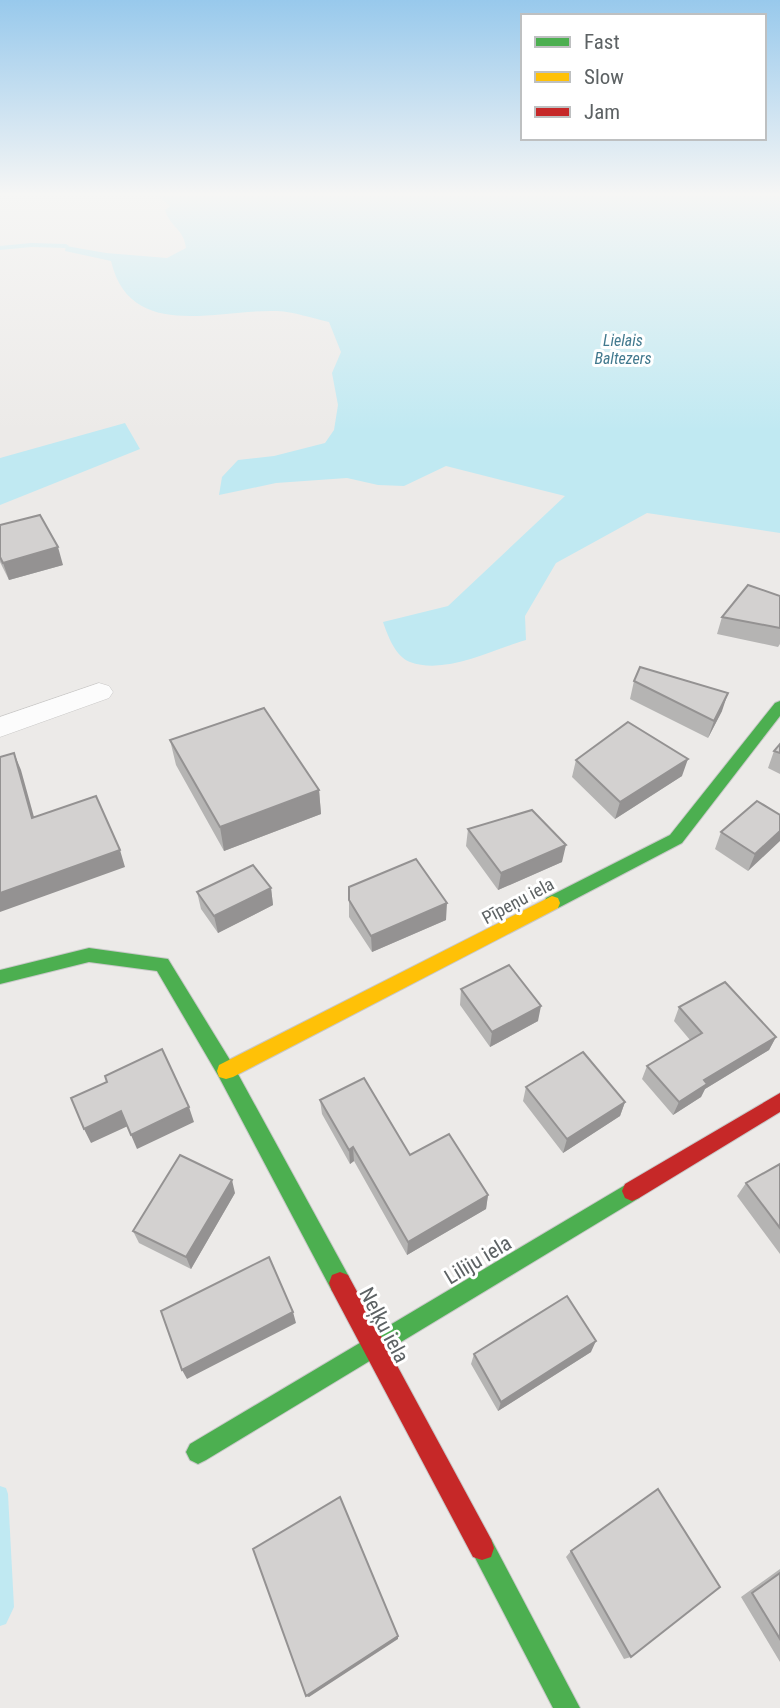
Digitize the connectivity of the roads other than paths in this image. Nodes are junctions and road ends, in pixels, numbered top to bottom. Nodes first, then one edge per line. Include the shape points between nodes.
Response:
1 (99, 692) dead end
2 (780, 706) edge
3 (0, 727) edge
4 (0, 977) edge
5 (226, 1071) junction
6 (780, 1102) edge
7 (373, 1349) junction
8 (198, 1452) dead end
9 (567, 1708) edge

1 - 3 street
2 - 5 street, Pīpeņu iela via 676,839
4 - 5 street, Neļķu iela via 89,956 162,964
5 - 7 street, Neļķu iela
6 - 7 street, Liliju iela
7 - 8 street, Liliju iela
7 - 9 street, Neļķu iela

